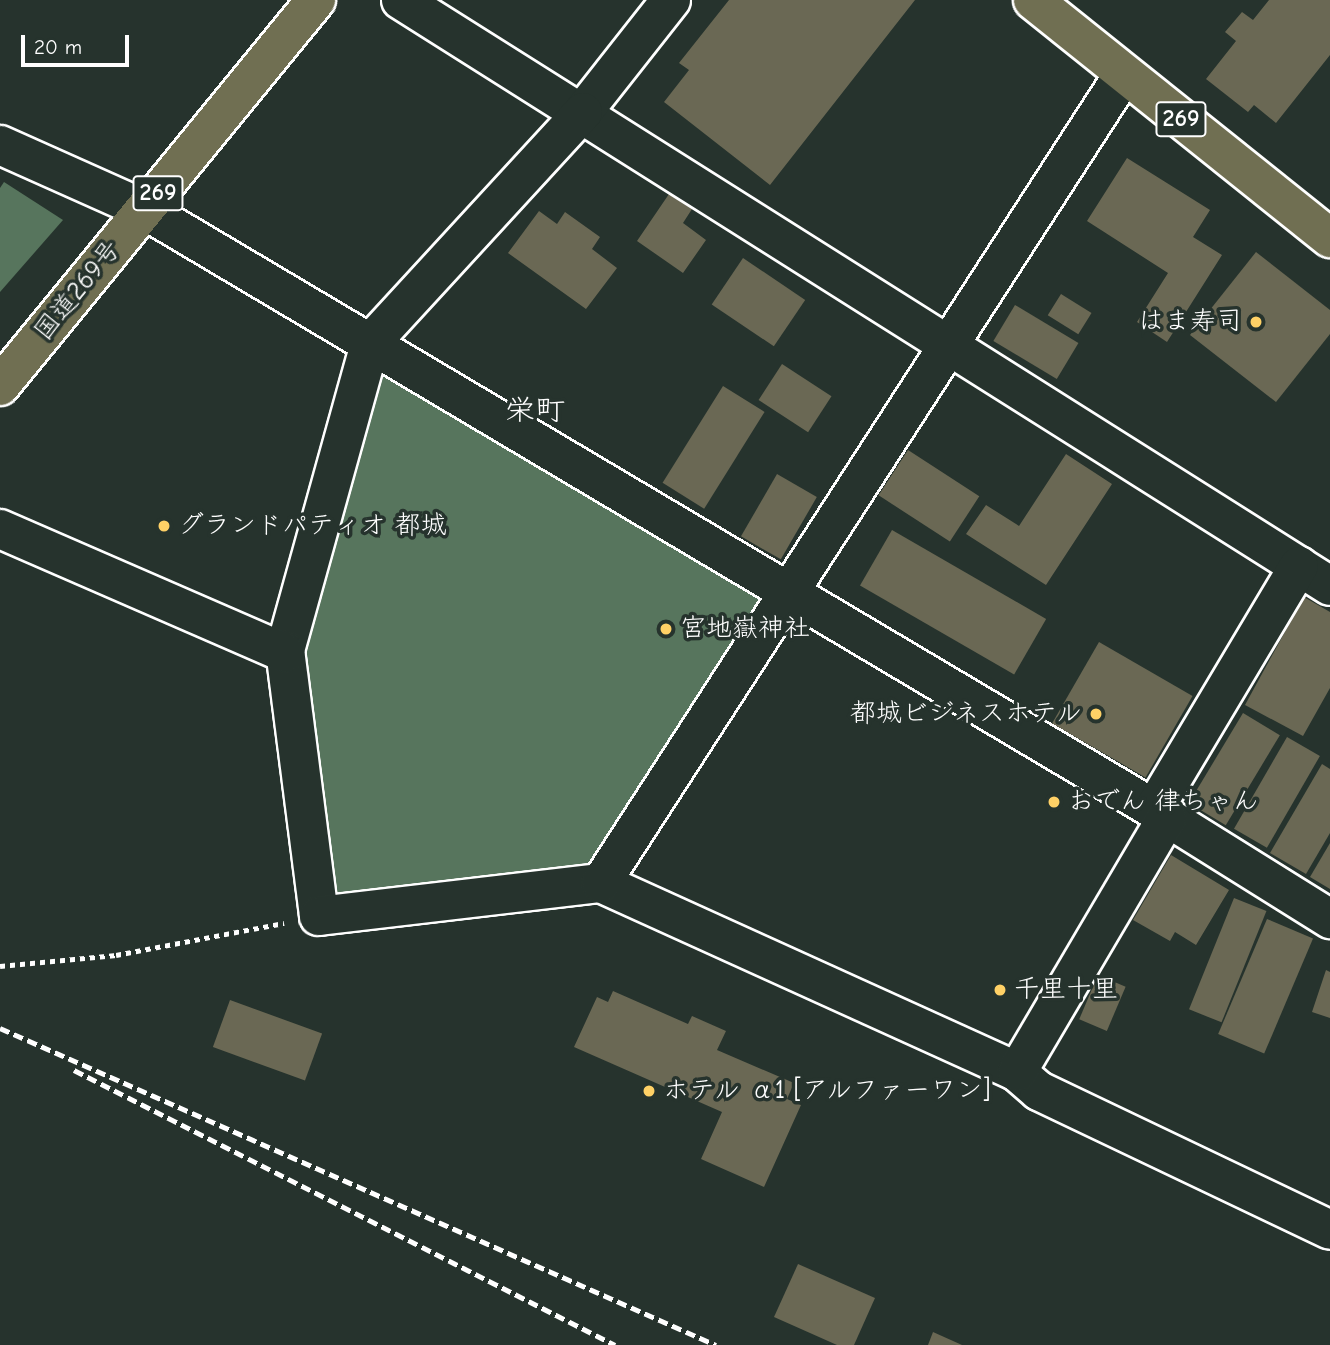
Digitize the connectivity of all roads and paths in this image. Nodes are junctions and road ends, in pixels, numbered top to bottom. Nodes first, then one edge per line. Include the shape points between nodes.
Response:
1 (316, 0) edge
2 (401, 0) edge
3 (671, 0) edge
4 (1032, 0) edge
5 (1124, 74) junction
6 (583, 112) junction
7 (0, 145) edge
8 (145, 210) junction
9 (1330, 238) edge
10 (950, 343) junction
11 (370, 344) junction
12 (0, 386) edge
13 (0, 529) edge
14 (1298, 566) junction
15 (1330, 586) edge
16 (788, 593) junction
17 (285, 653) junction
18 (1160, 813) junction
19 (600, 883) junction
20 (319, 916) junction
21 (1330, 919) edge
22 (0, 966) edge
23 (1017, 1072) junction
24 (1330, 1230) edge

1 - 8 highway, 国道269号 / 269
2 - 6 street
3 - 6 street
4 - 5 highway, 269
5 - 9 highway, 269
5 - 10 street
6 - 10 street
6 - 11 street
7 - 8 street
8 - 11 street
8 - 12 highway, 国道269号 / 269
10 - 14 street
10 - 16 street
11 - 16 street
11 - 17 street
13 - 17 street
14 - 15 street
14 - 18 street
16 - 18 street
16 - 19 street
17 - 20 street
18 - 21 street
18 - 23 street
19 - 20 street
19 - 23 street
20 - 22 path via 116,955
23 - 24 street via 1039,1091

